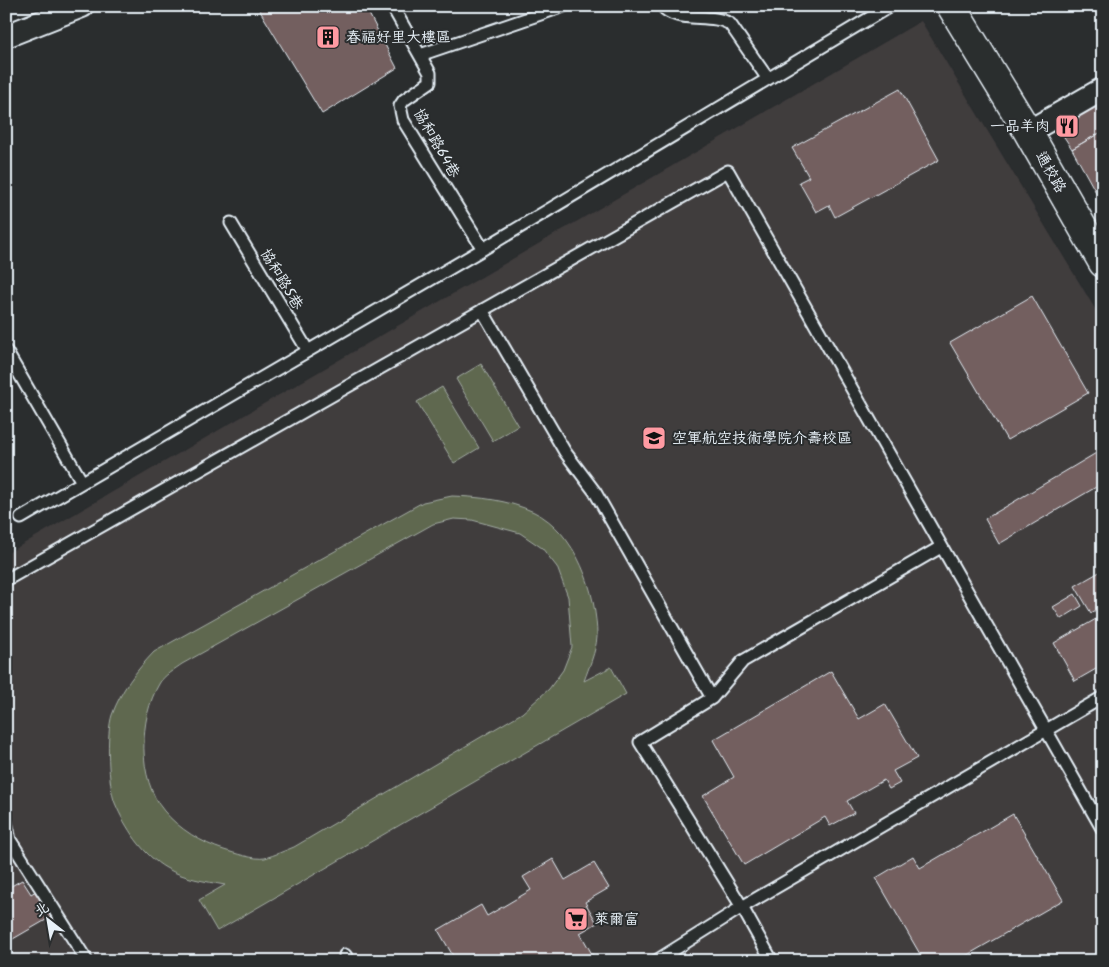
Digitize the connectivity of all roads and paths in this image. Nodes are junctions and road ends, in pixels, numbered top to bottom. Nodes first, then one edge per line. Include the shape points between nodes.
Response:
1 (82, 6) edge
2 (392, 6) edge
3 (564, 6) edge
4 (662, 6) edge
5 (890, 6) edge
6 (951, 6) edge
7 (6, 36) edge
8 (420, 55) junction
9 (768, 79) junction
10 (1103, 88) edge
11 (1028, 132) junction
12 (231, 222) dead end
13 (483, 249) junction
14 (1103, 263) edge
15 (482, 310) junction
16 (6, 351) edge
17 (308, 351) junction
18 (82, 482) junction
19 (21, 518) dead end
20 (941, 547) junction
21 (6, 580) edge
22 (1103, 697) edge
23 (712, 698) junction
24 (1045, 730) junction
25 (6, 822) edge
26 (1103, 830) edge
27 (742, 907) junction
28 (87, 961) edge
29 (656, 961) edge
30 (772, 961) edge

1 - 7 street
2 - 8 lane, 協和路64巷
3 - 8 lane
4 - 9 lane via 674,15 714,18 730,24
5 - 9 lane
6 - 11 street, 通校路
8 - 13 lane, 協和路64巷 via 430,73 430,82 404,100 400,106 403,120
9 - 13 lane
10 - 11 street
11 - 14 street, 通校路
12 - 17 lane, 協和路5巷
13 - 17 lane
15 - 20 lane via 728,170
15 - 21 lane
15 - 23 lane via 565,452 595,492
16 - 18 lane
17 - 18 lane
18 - 19 lane
20 - 23 lane via 743,661
20 - 24 lane
22 - 24 lane
23 - 27 lane via 640,742
24 - 26 lane
24 - 27 lane
25 - 28 lane via 10,840
27 - 29 lane
27 - 30 lane

